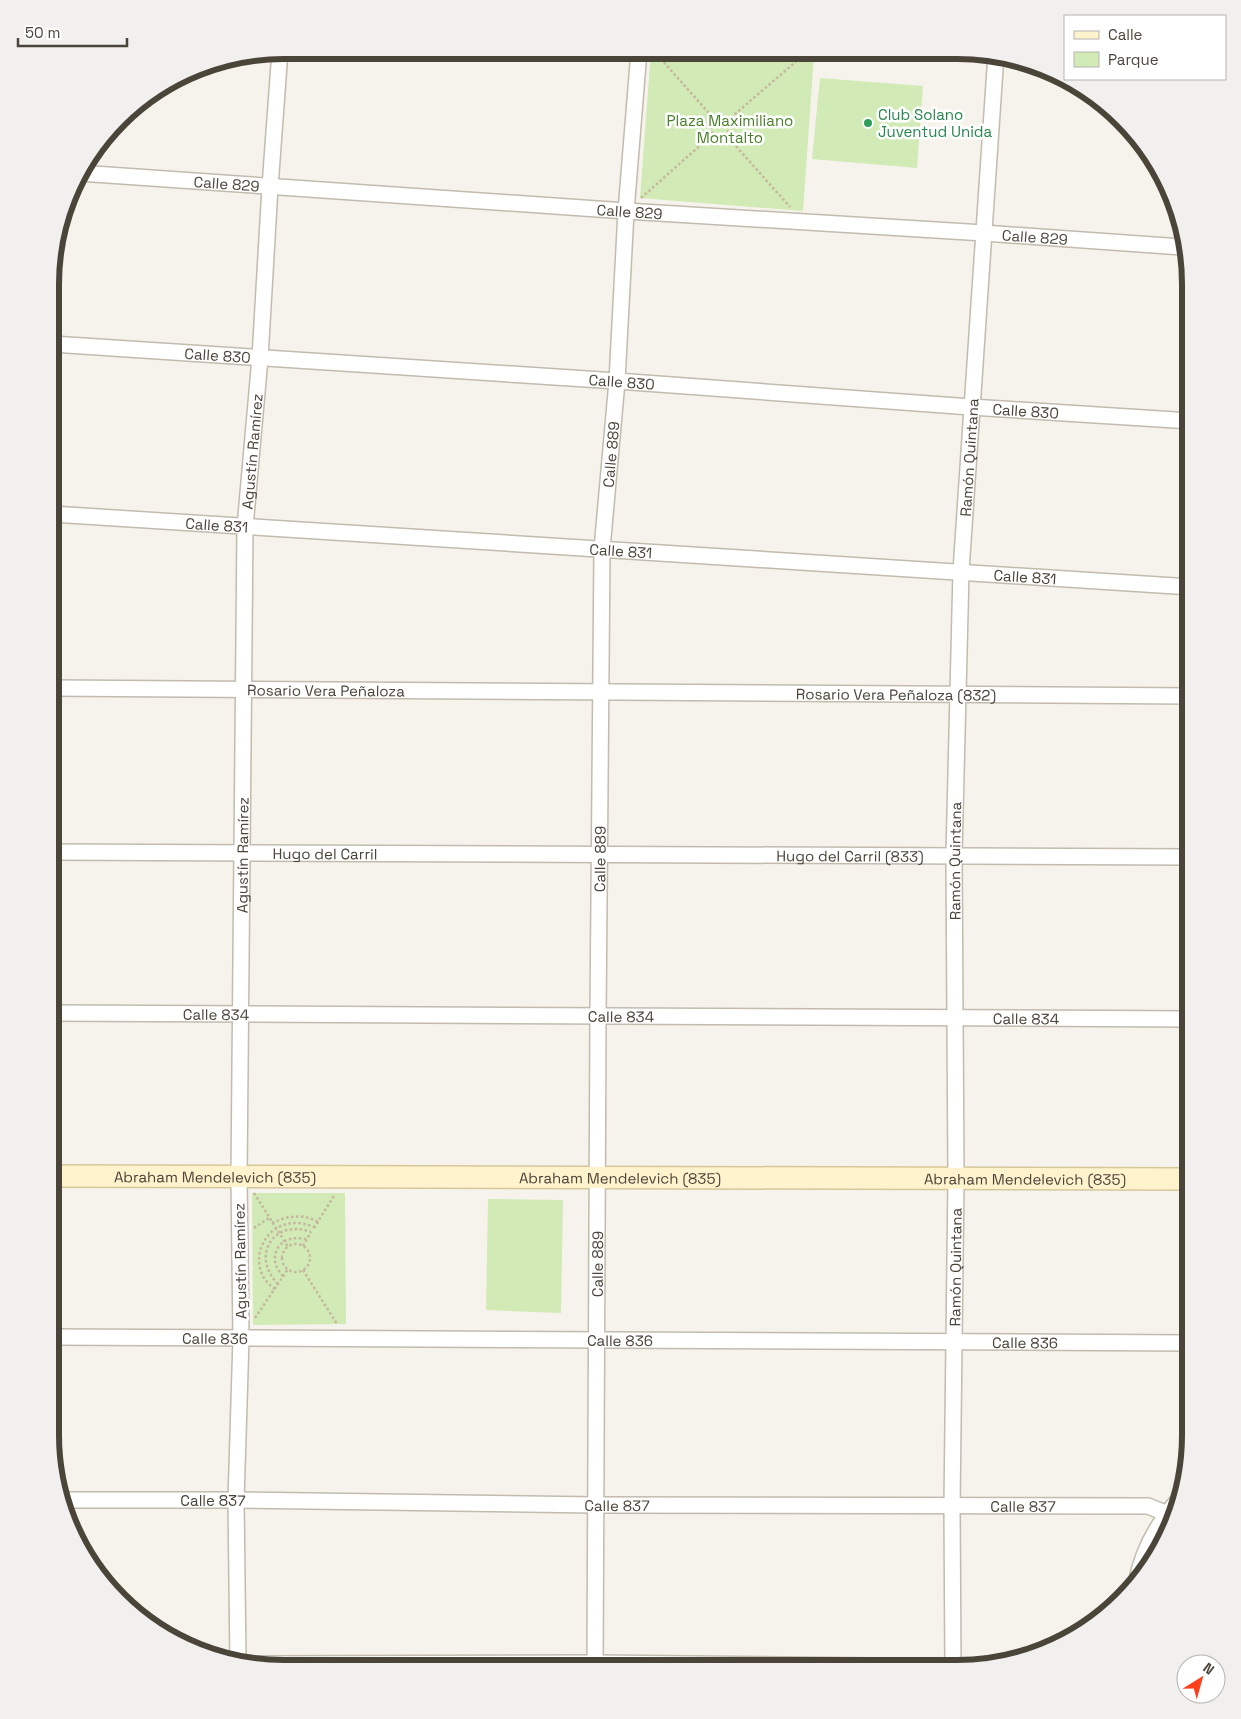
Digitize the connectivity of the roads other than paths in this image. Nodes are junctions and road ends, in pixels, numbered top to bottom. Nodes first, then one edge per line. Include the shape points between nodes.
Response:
1 (279, 59) edge
2 (639, 59) edge
3 (995, 62) edge
4 (87, 175) edge
5 (270, 187) junction
6 (626, 211) junction
7 (984, 233) junction
8 (1179, 246) edge
9 (59, 344) edge
10 (260, 358) junction
11 (617, 381) junction
12 (971, 406) junction
13 (1182, 419) edge
14 (59, 514) edge
15 (245, 526) junction
16 (602, 549) junction
17 (961, 571) junction
18 (1182, 586) edge
19 (59, 688) edge
20 (245, 690) junction
21 (601, 691) junction
22 (958, 693) junction
23 (1182, 696) edge
24 (59, 852) edge
25 (243, 854) junction
26 (599, 855) junction
27 (954, 855) junction
28 (1182, 857) edge
29 (59, 1013) edge
30 (242, 1015) junction
31 (598, 1017) junction
32 (956, 1018) junction
33 (1182, 1019) edge
34 (59, 1176) edge
35 (241, 1177) junction
36 (597, 1178) junction
37 (956, 1178) junction
38 (1182, 1179) edge
39 (59, 1337) edge
40 (241, 1338) junction
41 (596, 1340) junction
42 (954, 1342) junction
43 (1182, 1343) edge
44 (68, 1500) edge
45 (236, 1500) junction
46 (596, 1505) junction
47 (952, 1506) junction
48 (1168, 1514) joint
49 (1138, 1569) edge
50 (239, 1656) edge
51 (595, 1660) edge
52 (957, 1660) edge

1 - 5 street, Agustín Ramírez
2 - 6 street, Calle 889
3 - 7 street, Ramón Quintana
4 - 5 street, Calle 829
5 - 6 street, Calle 829
5 - 10 street, Agustín Ramírez
6 - 7 street, Calle 829
6 - 11 street, Calle 889
7 - 8 street, Calle 829
7 - 12 street, Ramón Quintana
9 - 10 street, Calle 830
10 - 11 street, Calle 830
10 - 15 street, Agustín Ramírez
11 - 12 street, Calle 830
11 - 16 street, Calle 889
12 - 13 street, Calle 830
12 - 17 street, Ramón Quintana
14 - 15 street, Calle 831
15 - 16 street, Calle 831
15 - 20 street, Agustín Ramírez
16 - 17 street, Calle 831
16 - 21 street, Calle 889
17 - 18 street, Calle 831
17 - 22 street, Ramón Quintana
19 - 20 street, Rosario Vera Peñaloza
20 - 21 street, Rosario Vera Peñaloza
20 - 25 street, Agustín Ramírez
21 - 22 street, Rosario Vera Peñaloza (832)
21 - 26 street, Calle 889
22 - 23 street, Rosario Vera Peñaloza (832)
22 - 27 street, Ramón Quintana
24 - 25 street, Hugo del Carril
25 - 26 street, Hugo del Carril
25 - 30 street, Agustín Ramírez
26 - 27 street, Hugo del Carril (833)
26 - 31 street, Calle 889
27 - 28 street, Hugo del Carril (833)
27 - 32 street, Ramón Quintana
29 - 30 street, Calle 834
30 - 31 street, Calle 834
30 - 35 street, Agustín Ramírez
31 - 32 street, Calle 834
31 - 36 street, Calle 889
32 - 33 street, Calle 834
32 - 37 street, Ramón Quintana
34 - 35 street, Abraham Mendelevich (835)
35 - 36 street, Abraham Mendelevich (835)
35 - 40 street, Agustín Ramírez
36 - 37 street, Abraham Mendelevich (835)
36 - 41 street, Calle 889
37 - 38 street, Abraham Mendelevich (835)
37 - 42 street, Ramón Quintana
39 - 40 street, Calle 836
40 - 41 street, Calle 836
40 - 45 street, Agustín Ramírez
41 - 42 street, Calle 836
41 - 46 street, Calle 889
42 - 43 street, Calle 836
42 - 47 street, Ramón Quintana
44 - 45 street, Calle 837
45 - 46 street, Calle 837
45 - 50 street, Agustín Ramírez
46 - 47 street, Calle 837
46 - 51 street, Calle 889
47 - 48 street, Calle 837 via 1148,1506
47 - 52 street, Ramón Quintana
48 - 49 street

